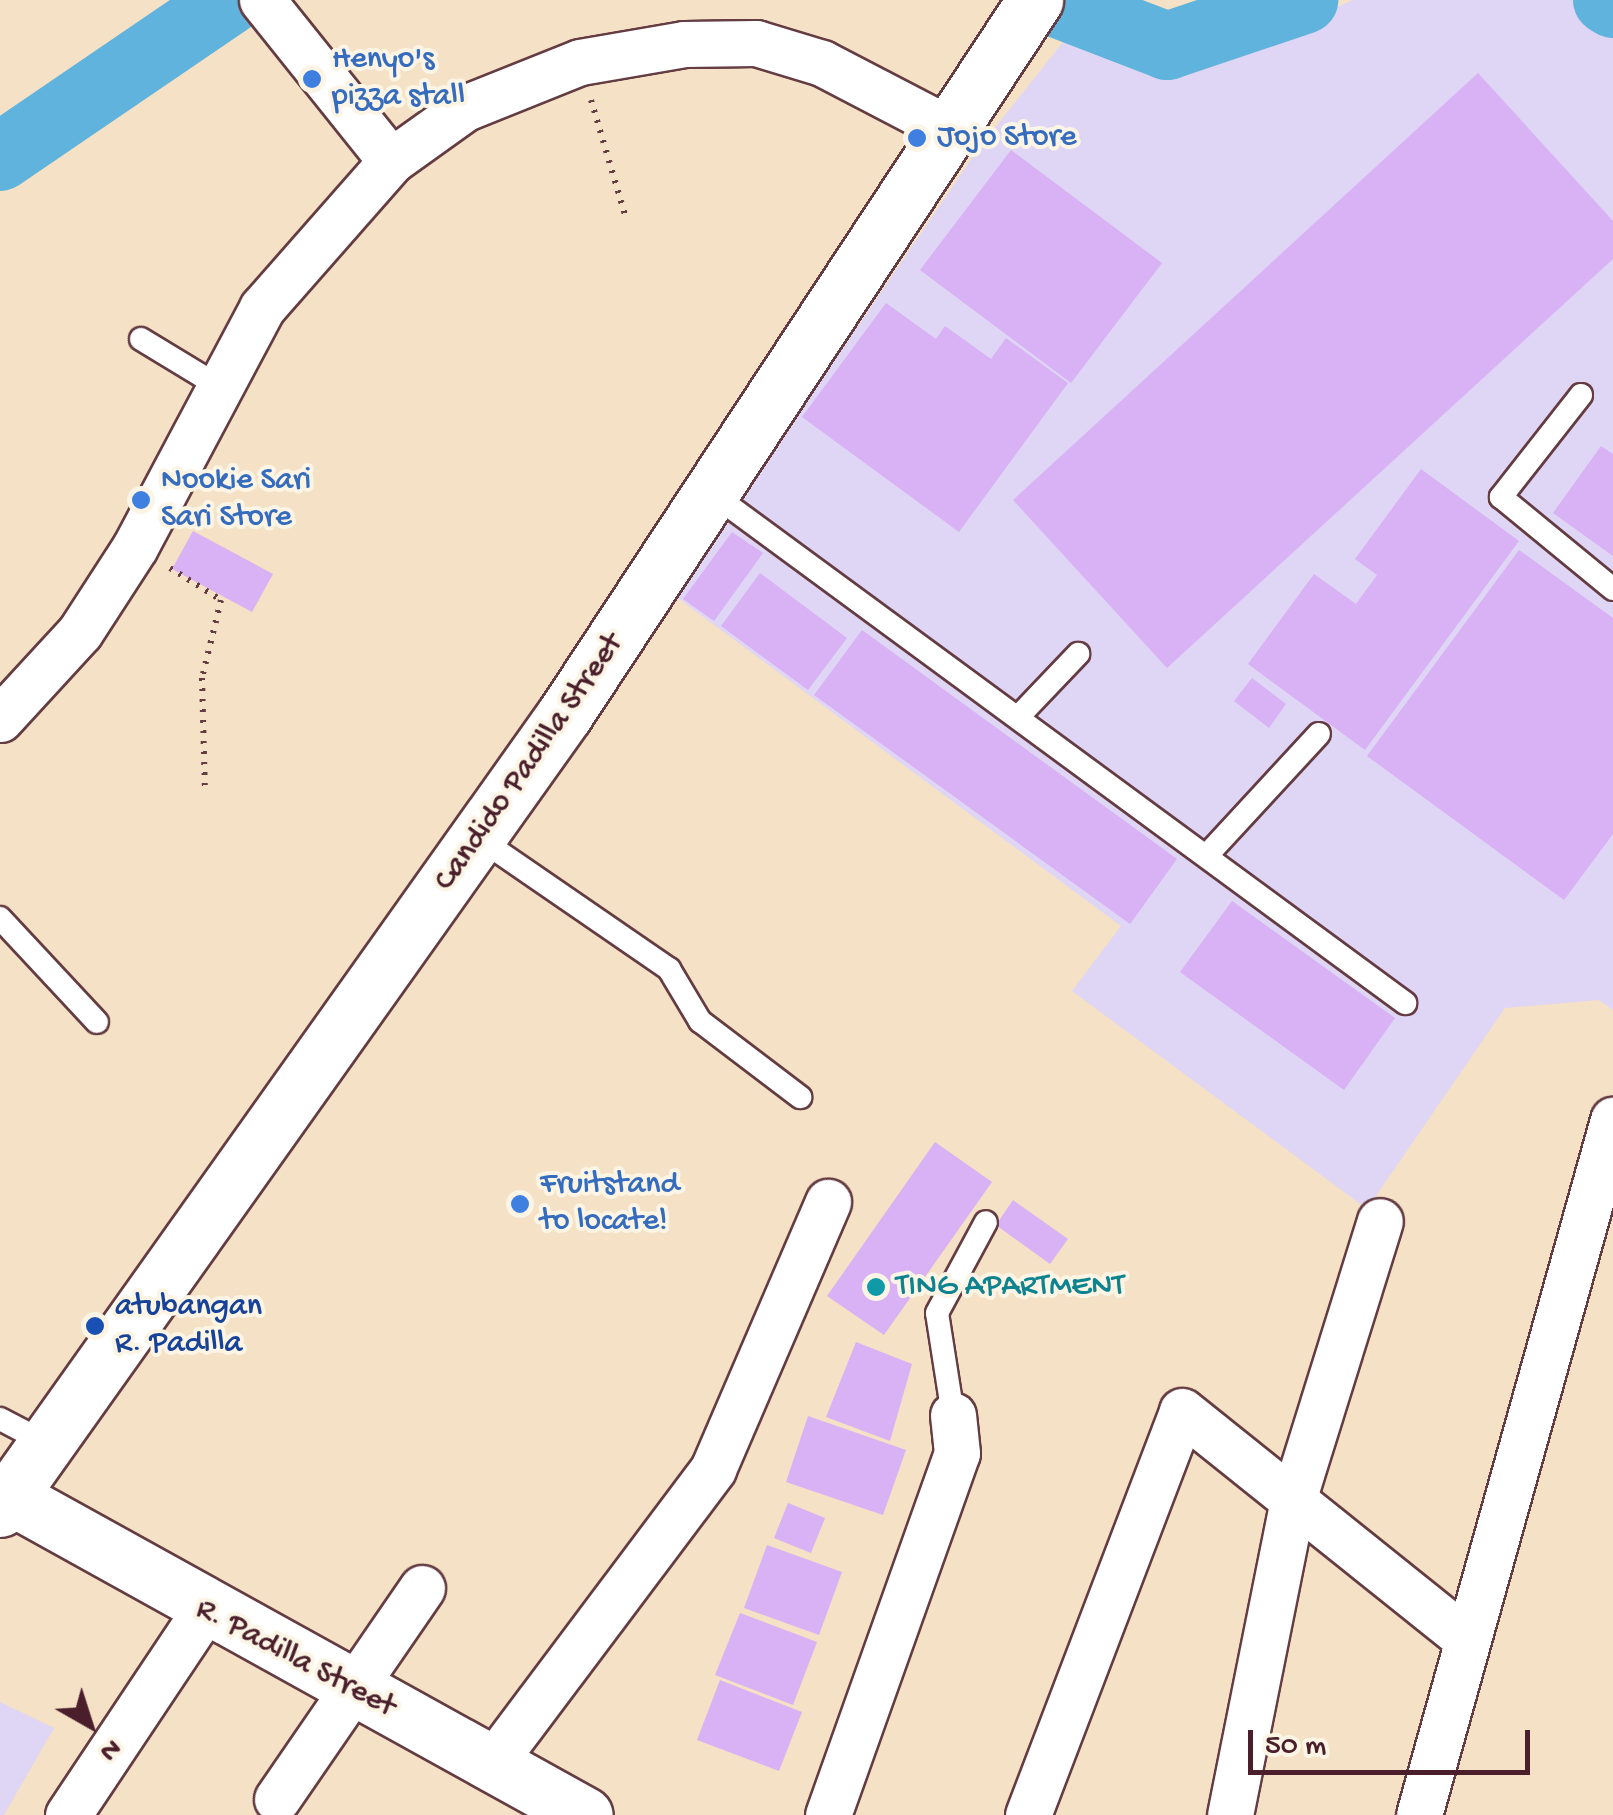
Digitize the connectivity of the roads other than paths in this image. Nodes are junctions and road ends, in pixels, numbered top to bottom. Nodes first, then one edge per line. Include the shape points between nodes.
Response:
1 (267, 7) edge
2 (1023, 17) edge
3 (947, 128) junction
4 (391, 160) junction
5 (141, 339) dead end
6 (215, 384) junction
7 (1581, 395) dead end
8 (714, 495) junction
9 (1613, 589) edge
10 (1078, 654) dead end
11 (1019, 716) junction
12 (0, 719) edge
13 (1319, 734) dead end
14 (477, 837) junction
15 (1209, 854) junction
16 (0, 918) edge
17 (1405, 1003) dead end
18 (97, 1022) dead end
19 (800, 1097) dead end
20 (1613, 1120) edge
21 (828, 1202) dead end
22 (1380, 1221) dead end
23 (986, 1222) dead end
24 (953, 1415) joint
25 (0, 1419) edge
26 (48, 1444) junction
27 (1293, 1500) junction
28 (4, 1503) edge
29 (422, 1588) dead end
30 (204, 1611) junction
31 (1467, 1639) junction
32 (350, 1690) junction
33 (492, 1766) junction
34 (277, 1799) dead end
35 (68, 1815) edge
36 (585, 1815) edge
37 (828, 1815) edge
38 (1028, 1815) edge
39 (1230, 1815) edge
40 (1419, 1815) edge

1 - 4 street
2 - 3 main road, Candido Padilla Street
3 - 4 street via 822,63 756,43 684,44 580,62 465,108
3 - 8 main road, Candido Padilla Street
4 - 6 street via 320,230
5 - 6 lane
6 - 12 street via 135,547 80,632
7 - 9 lane via 1501,497
8 - 11 lane
8 - 14 main road, Candido Padilla Street
10 - 11 lane
11 - 15 lane
13 - 15 lane
14 - 19 lane via 669,969 700,1021
14 - 26 main road, Candido Padilla Street
15 - 17 lane
16 - 18 lane
20 - 31 street
21 - 33 street via 713,1469
22 - 27 street
23 - 24 lane via 938,1313
24 - 37 street via 957,1453
25 - 26 lane
26 - 28 main road, Candido Padilla Street
27 - 31 street
27 - 38 street via 1182,1411
27 - 39 street
28 - 30 main road, R. Padilla Street
29 - 32 street
30 - 32 main road, R. Padilla Street
30 - 35 street
31 - 40 street
32 - 33 main road, R. Padilla Street
32 - 34 street
33 - 36 main road, R. Padilla Street

